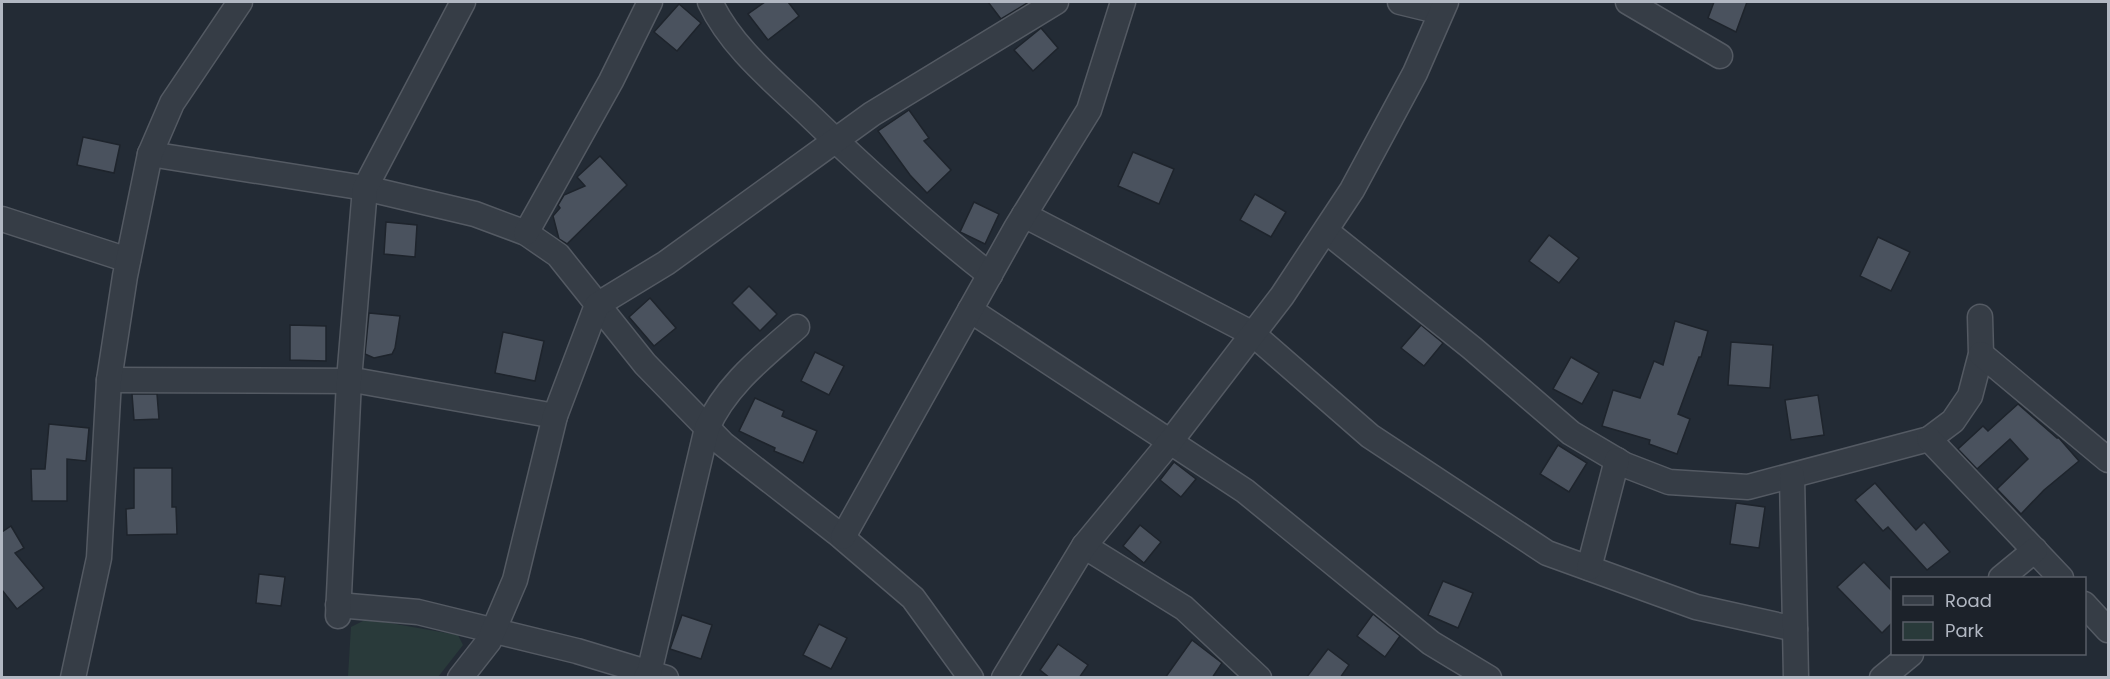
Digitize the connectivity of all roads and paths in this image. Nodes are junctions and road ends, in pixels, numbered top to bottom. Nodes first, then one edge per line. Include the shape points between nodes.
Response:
1 (240, 2) edge
2 (464, 2) edge
3 (650, 2) edge
4 (710, 2) edge
5 (1056, 2) edge
6 (1123, 2) edge
7 (1400, 2) edge
8 (1628, 2) edge
9 (1443, 7) edge
10 (1720, 56) dead end
11 (835, 140) junction
12 (150, 154) junction
13 (365, 188) junction
14 (1024, 215) junction
15 (2, 219) edge
16 (1326, 231) junction
17 (526, 232) junction
18 (128, 260) junction
19 (990, 274) junction
20 (597, 304) junction
21 (970, 310) junction
22 (1980, 317) dead end
23 (797, 327) dead end
24 (1253, 334) junction
25 (1982, 354) junction
26 (110, 380) junction
27 (349, 380) junction
28 (555, 416) junction
29 (707, 428) junction
30 (1929, 439) junction
31 (1170, 442) junction
32 (1617, 460) junction
33 (2109, 460) edge
34 (1792, 476) junction
35 (843, 537) junction
36 (1084, 546) junction
37 (2035, 550) junction
38 (1589, 568) junction
39 (2003, 577) edge
40 (2059, 577) edge
41 (2086, 605) edge
42 (1795, 629) junction
43 (2109, 630) edge
44 (493, 631) junction
45 (1910, 655) edge
46 (654, 676) edge
47 (73, 678) edge
48 (460, 678) edge
49 (971, 678) edge
50 (1004, 678) edge
51 (1259, 678) edge
52 (1489, 678) edge
53 (1796, 678) edge
54 (1882, 678) edge

1 - 12 street via 172,103
2 - 13 street
3 - 17 street via 611,81
4 - 11 street via 745,54
5 - 11 street
6 - 14 street via 1089,110
7 - 9 street
8 - 10 street
9 - 16 street via 1415,73
11 - 19 street via 942,238
11 - 20 street via 666,263
12 - 13 street
12 - 18 street
13 - 17 street via 475,214
13 - 27 street
14 - 19 street
14 - 24 street
15 - 18 street
16 - 24 street
16 - 32 street via 1571,432
17 - 20 street via 558,255
18 - 26 street
19 - 21 street
20 - 28 street
20 - 29 street via 645,364
21 - 31 street
21 - 35 street
22 - 25 street
23 - 29 street via 747,370 716,409
24 - 31 street
24 - 38 street via 1370,436 1547,553
25 - 30 street via 1970,396 1953,421
25 - 33 street
26 - 27 street
26 - 47 street via 99,558
27 - 28 street
27 - 44 street via 338,610 418,612
28 - 44 street via 515,580
29 - 35 street
29 - 46 street
30 - 34 street
30 - 37 street
31 - 36 street
31 - 52 street via 1245,491 1431,643
32 - 34 street via 1669,482 1748,487
32 - 38 street
34 - 42 street
35 - 49 street via 913,598
36 - 50 street
36 - 51 street via 1184,608
37 - 39 street
37 - 40 street
38 - 42 street via 1696,607
41 - 43 street
42 - 53 street
44 - 46 street via 577,651
44 - 48 street via 489,642
45 - 54 street

